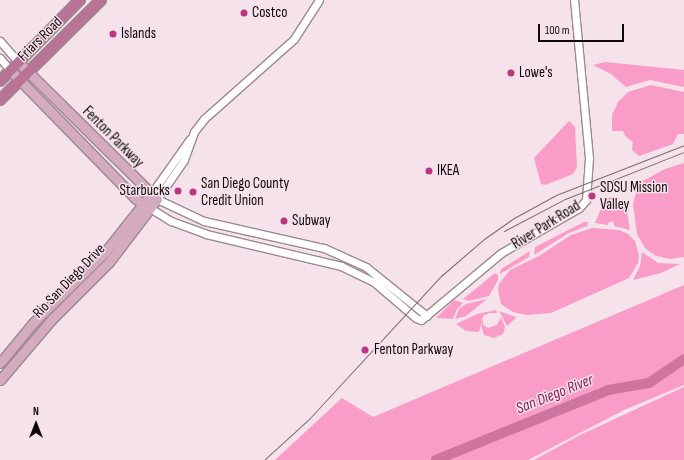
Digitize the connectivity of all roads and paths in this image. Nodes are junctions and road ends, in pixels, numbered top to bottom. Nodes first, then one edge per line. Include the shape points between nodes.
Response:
1 (80, 0) edge
2 (102, 0) edge
3 (319, 0) edge
4 (574, 0) edge
5 (0, 41) edge
6 (0, 58) edge
7 (15, 67) junction
8 (23, 77) junction
9 (0, 81) edge
10 (0, 100) edge
11 (190, 139) junction
12 (154, 197) junction
13 (147, 206) junction
14 (386, 293) junction
15 (400, 296) junction
16 (427, 316) junction
17 (33, 323) junction
18 (41, 331) junction
19 (0, 363) edge
20 (0, 380) edge

1 - 7 highway, Friars Road
2 - 8 highway, Friars Road
3 - 11 street via 294,39 204,119
4 - 16 street, River Park Road via 589,158 586,200 579,208 538,230 489,262
5 - 7 street, Fenton Parkway
6 - 7 street, Fenton Parkway
7 - 8 main road, Fenton Parkway
7 - 9 highway, Friars Road
8 - 10 highway, Friars Road
8 - 12 main road, Fenton Parkway
8 - 13 main road, Fenton Parkway
11 - 12 street
11 - 12 street via 184,160
12 - 13 main road, Rio San Diego Drive
12 - 15 street, Fenton Parkway via 204,221 324,248 366,267
13 - 14 street, Fenton Parkway via 171,221 206,234 341,266 362,274
13 - 17 main road, Rio San Diego Drive via 105,252
13 - 18 main road, Rio San Diego Drive via 109,262
14 - 15 street
14 - 16 street, Fenton Parkway via 416,318 421,320
15 - 16 street, Fenton Parkway
17 - 18 main road
17 - 19 main road, Rio San Diego Drive
18 - 20 main road, Rio San Diego Drive

